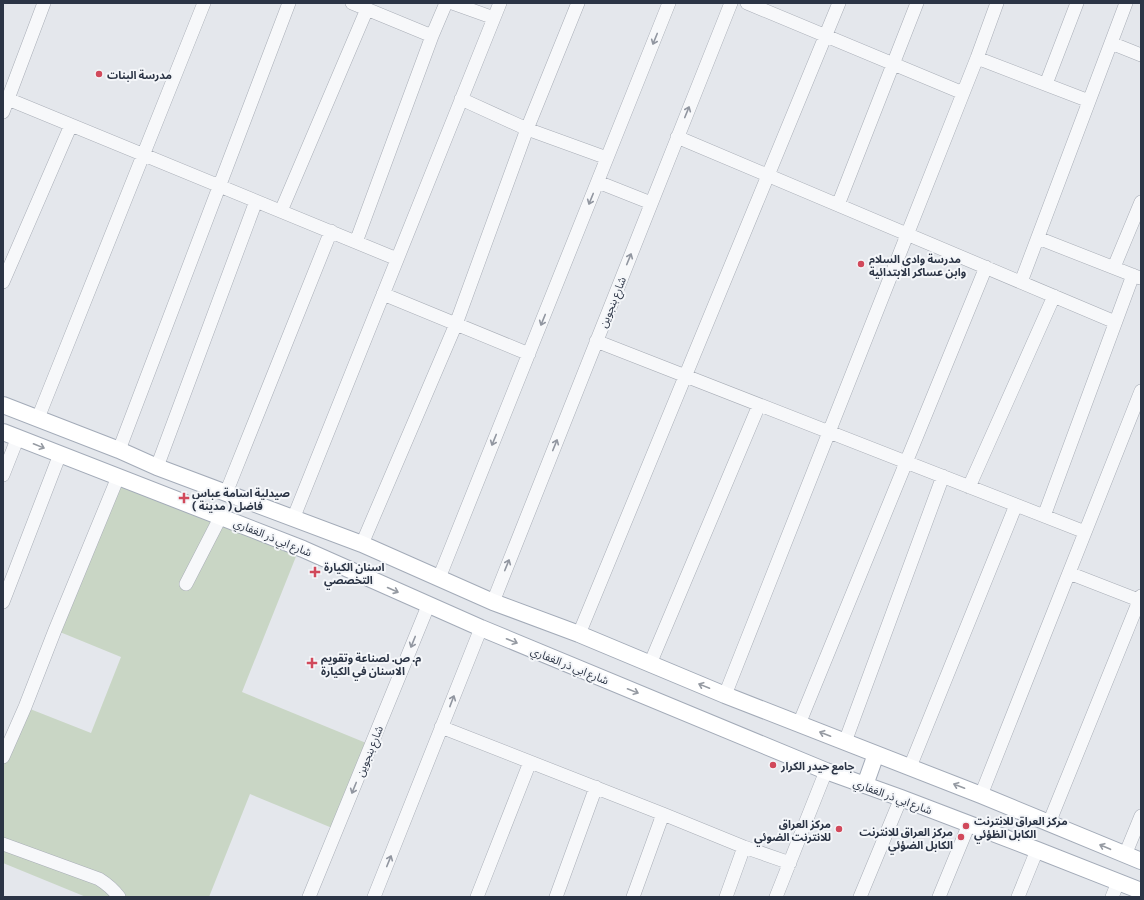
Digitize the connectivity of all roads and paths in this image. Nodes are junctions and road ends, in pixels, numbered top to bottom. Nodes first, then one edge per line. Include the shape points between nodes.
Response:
1 (44, 3) edge
2 (204, 3) edge
3 (289, 3) edge
4 (352, 3) edge
5 (446, 3) edge
6 (452, 3) edge
7 (500, 3) edge
8 (578, 3) edge
9 (670, 3) edge
10 (731, 3) edge
11 (747, 3) edge
12 (839, 3) edge
13 (917, 3) edge
14 (997, 3) edge
15 (1077, 3) edge
16 (1126, 3) edge
17 (367, 9) junction
18 (494, 18) junction
19 (432, 36) junction
20 (826, 36) junction
21 (1111, 43) junction
22 (1141, 55) edge
23 (977, 58) junction
24 (894, 64) junction
25 (1046, 84) junction
26 (963, 93) junction
27 (6, 98) edge
28 (461, 99) junction
29 (1089, 101) junction
30 (3, 112) edge
31 (71, 125) junction
32 (527, 129) junction
33 (677, 137) junction
34 (143, 154) junction
35 (607, 158) junction
36 (768, 176) junction
37 (598, 182) junction
38 (219, 186) junction
39 (256, 201) junction
40 (1141, 202) edge
41 (651, 203) junction
42 (838, 205) junction
43 (281, 211) junction
44 (331, 231) junction
45 (907, 234) junction
46 (1038, 238) junction
47 (356, 242) junction
48 (397, 258) junction
49 (986, 267) junction
50 (1114, 267) junction
51 (1137, 276) edge
52 (3, 282) edge
53 (1021, 282) junction
54 (383, 294) junction
55 (1054, 296) junction
56 (1115, 322) junction
57 (456, 324) junction
58 (596, 341) junction
59 (529, 354) junction
60 (686, 376) junction
61 (1141, 391) edge
62 (3, 404) edge
63 (759, 405) junction
64 (38, 418) junction
65 (829, 432) junction
66 (10, 434) edge
67 (119, 450) junction
68 (60, 454) junction
69 (906, 462) junction
70 (162, 469) junction
71 (3, 475) edge
72 (942, 476) junction
73 (118, 477) junction
74 (969, 487) junction
75 (160, 493) junction
76 (226, 493) junction
77 (1016, 505) junction
78 (221, 516) junction
79 (1044, 516) junction
80 (293, 519) junction
81 (1085, 532) junction
82 (362, 544) junction
83 (1069, 572) junction
84 (439, 578) junction
85 (186, 584) dead end
86 (1140, 599) edge
87 (3, 602) edge
88 (493, 602) junction
89 (428, 606) junction
90 (481, 628) junction
91 (579, 634) junction
92 (650, 664) junction
93 (725, 695) junction
94 (799, 724) junction
95 (441, 727) junction
96 (845, 742) junction
97 (876, 754) junction
98 (3, 757) edge
99 (530, 762) junction
100 (910, 767) junction
101 (826, 771) junction
102 (865, 785) junction
103 (596, 787) junction
104 (981, 795) junction
105 (901, 798) junction
106 (663, 814) junction
107 (1141, 816) edge
108 (1050, 823) junction
109 (969, 824) junction
110 (3, 844) edge
111 (744, 847) junction
112 (1038, 850) junction
113 (1125, 855) junction
114 (1141, 862) edge
115 (790, 863) junction
116 (1118, 882) junction
117 (1141, 891) edge
118 (119, 897) edge
119 (309, 897) edge
120 (374, 897) edge
121 (477, 897) edge
122 (556, 897) edge
123 (633, 897) edge
124 (726, 897) edge
125 (776, 897) edge
126 (860, 897) edge
127 (939, 897) edge
128 (1018, 897) edge
129 (1112, 897) edge

1 - 27 street
2 - 34 street
3 - 38 street
4 - 17 street
5 - 19 street
6 - 18 street
7 - 18 street
8 - 32 street
9 -> 35 street
33 -> 10 street, شارع بنجوين
11 - 20 street
12 - 20 street
13 - 24 street
14 - 23 street
15 - 25 street
16 - 21 street
17 - 19 street
17 - 43 street
18 - 28 street
19 - 47 street
20 - 24 street
20 - 36 street
21 - 22 street
21 - 29 street
23 - 25 street
23 - 26 street
24 - 26 street
24 - 42 street
25 - 29 street
26 - 45 street
27 - 30 street
27 - 31 street
28 - 32 street
28 - 48 street
29 - 46 street
31 - 34 street
31 - 52 street
32 - 35 street
32 - 57 street
33 - 36 street
33 - 41 street, شارع بنجوين
34 - 38 street
34 - 64 street
35 - 37 street
36 - 42 street
36 - 60 street
37 - 41 street
37 -> 59 street
38 - 39 street
38 - 67 street
39 - 43 street
39 - 70 street
40 - 50 street
58 -> 41 street, شارع بنجوين
42 - 45 street
43 - 44 street
44 - 47 street
44 - 76 street
45 - 49 street
45 - 65 street
46 - 50 street
46 - 53 street
47 - 48 street
48 - 54 street
49 - 53 street
49 - 69 street
50 - 51 street
51 - 56 street
53 - 55 street
54 - 57 street
54 - 80 street
55 - 56 street
55 - 74 street
56 - 79 street
57 - 59 street
57 - 82 street
58 - 60 street
88 -> 58 street, شارع بنجوين
59 -> 84 street
60 - 63 street
60 - 91 street
61 - 81 street
62 - 64 main road
63 - 65 street
63 - 92 street
64 - 67 main road
65 - 69 street
65 - 93 street
66 -> 68 main road, شارع ابي ذر الغفاري
66 - 71 street
67 - 70 main road
68 - 73 main road, شارع ابي ذر الغفاري
68 - 87 street
69 - 72 street
69 - 94 street
70 - 75 main road
70 - 76 main road
72 - 74 street
72 - 96 street
73 - 75 main road, شارع ابي ذر الغفاري
73 - 98 street
74 - 77 street
75 - 78 main road, شارع ابي ذر الغفاري
76 - 80 main road
77 - 79 street
77 - 100 street
78 - 85 street
78 -> 89 main road, شارع ابي ذر الغفاري via 303,549
79 - 81 street
80 - 82 main road
81 - 83 street
82 - 84 main road
83 - 86 street
83 - 104 street
84 - 88 main road
86 - 108 street
88 - 91 main road
89 - 90 main road, شارع ابي ذر الغفاري
89 -> 119 street, شارع بنجوين
95 -> 90 street
90 -> 101 main road, شارع ابي ذر الغفاري
91 - 92 main road
93 -> 92 main road
93 - 94 main road
96 -> 94 main road
95 - 99 street
120 -> 95 street
96 - 97 main road
97 - 100 main road
97 - 102 main road
99 - 103 street
99 - 121 street
104 -> 100 main road
101 - 102 main road, شارع ابي ذر الغفاري
101 - 115 street
102 - 105 main road, شارع ابي ذر الغفاري
103 - 106 street
103 - 122 street
104 - 108 main road
105 - 109 main road, شارع ابي ذر الغفاري
105 - 126 street
106 - 111 street
106 - 123 street
107 - 113 street
113 -> 108 main road
109 - 112 main road, شارع ابي ذر الغفاري
109 - 127 street
110 - 118 street via 99,879
111 - 115 street
111 - 124 street
112 - 116 main road, شارع ابي ذر الغفاري
112 - 128 street
113 - 114 main road
115 - 125 street
116 - 117 main road, شارع ابي ذر الغفاري
116 - 129 street

